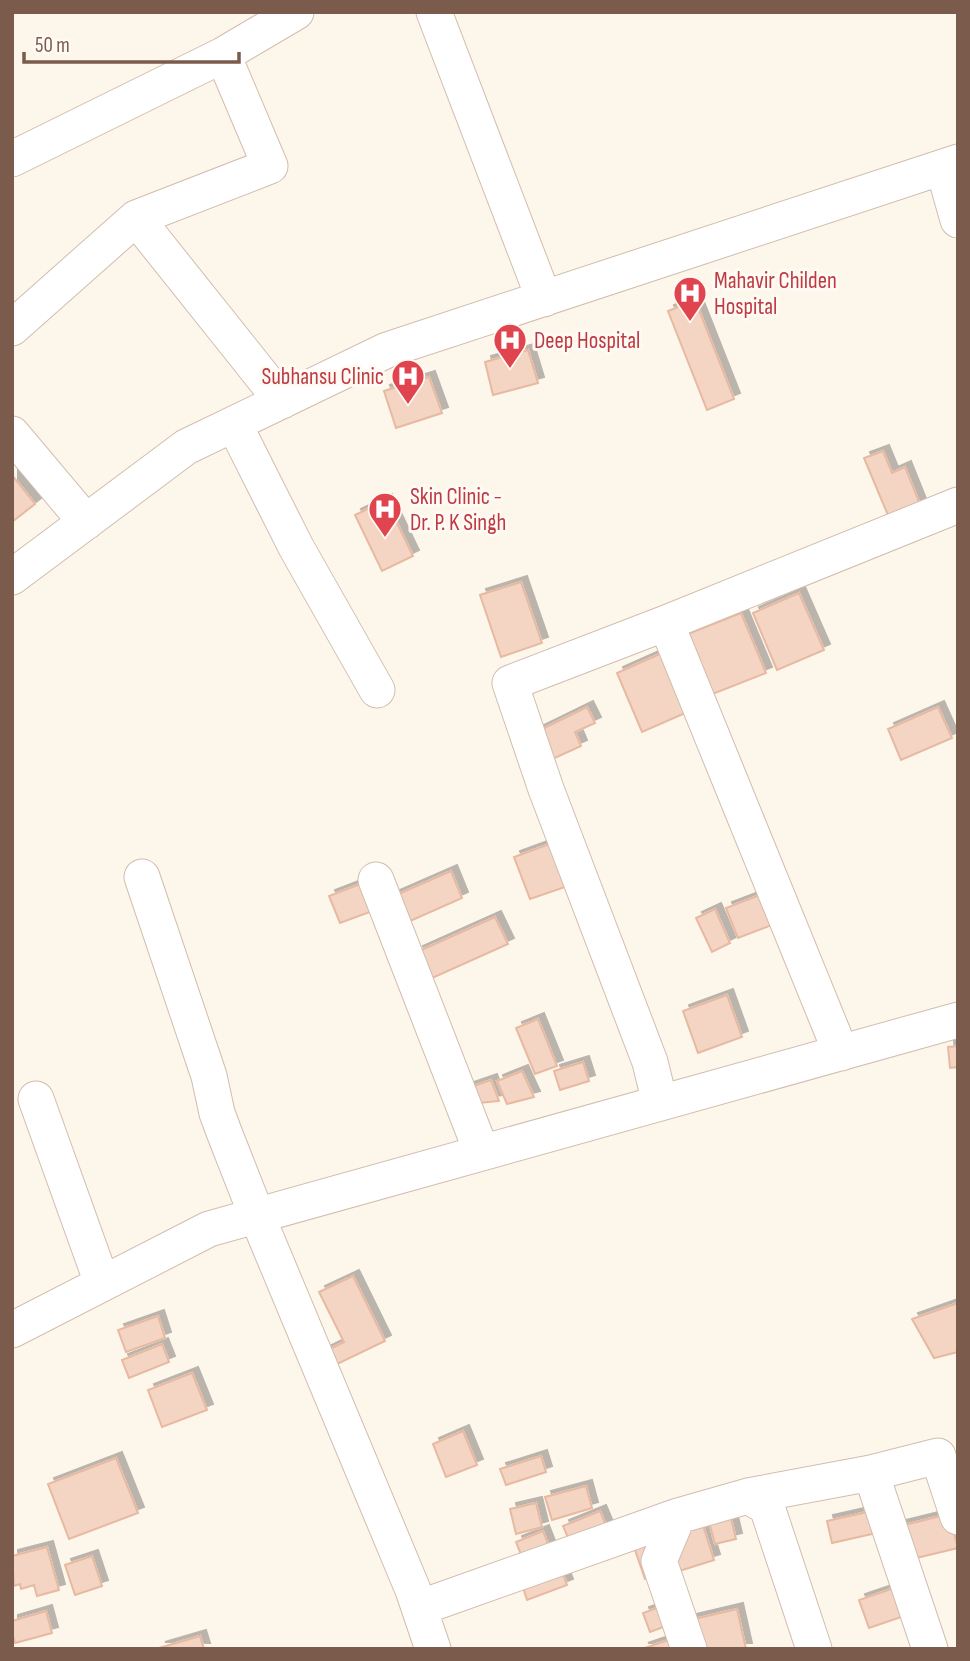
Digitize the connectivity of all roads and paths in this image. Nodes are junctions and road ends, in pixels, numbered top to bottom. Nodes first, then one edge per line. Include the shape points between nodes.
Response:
1 (296, 12) edge
2 (434, 12) edge
3 (223, 55) junction
4 (12, 159) edge
5 (950, 164) edge
6 (136, 218) junction
7 (958, 220) edge
8 (544, 299) junction
9 (12, 328) edge
10 (282, 401) junction
11 (234, 424) junction
12 (12, 434) edge
13 (958, 505) edge
14 (86, 522) junction
15 (12, 577) edge
16 (666, 623) junction
17 (377, 690) dead end
18 (142, 877) dead end
19 (376, 880) dead end
20 (958, 1020) edge
21 (841, 1053) junction
22 (36, 1099) dead end
23 (660, 1103) junction
24 (482, 1153) junction
25 (257, 1216) junction
26 (102, 1283) junction
27 (12, 1330) edge
28 (871, 1473) junction
29 (748, 1496) junction
30 (678, 1516) junction
31 (958, 1517) edge
32 (419, 1608) junction
33 (433, 1649) edge
34 (689, 1649) edge
35 (814, 1649) edge
36 (930, 1649) edge

1 - 3 street
2 - 8 street
3 - 4 street
3 - 6 street via 271,166
5 - 7 street
5 - 8 street
6 - 9 street
6 - 10 street
8 - 10 street via 387,350
10 - 11 street
11 - 14 street via 186,447
11 - 17 street via 296,547
12 - 14 street
13 - 16 street
14 - 15 street
16 - 21 street
16 - 23 street via 510,683 650,1062
18 - 25 street via 209,1076 217,1113
19 - 24 street
20 - 21 street
21 - 23 street
22 - 26 street
23 - 24 street
24 - 25 street
25 - 26 street via 209,1229
25 - 32 street
26 - 27 street
28 - 29 street
28 - 31 street via 938,1456
28 - 36 street
29 - 30 street
29 - 35 street via 767,1507
30 - 32 street
30 - 34 street via 659,1561
32 - 33 street

